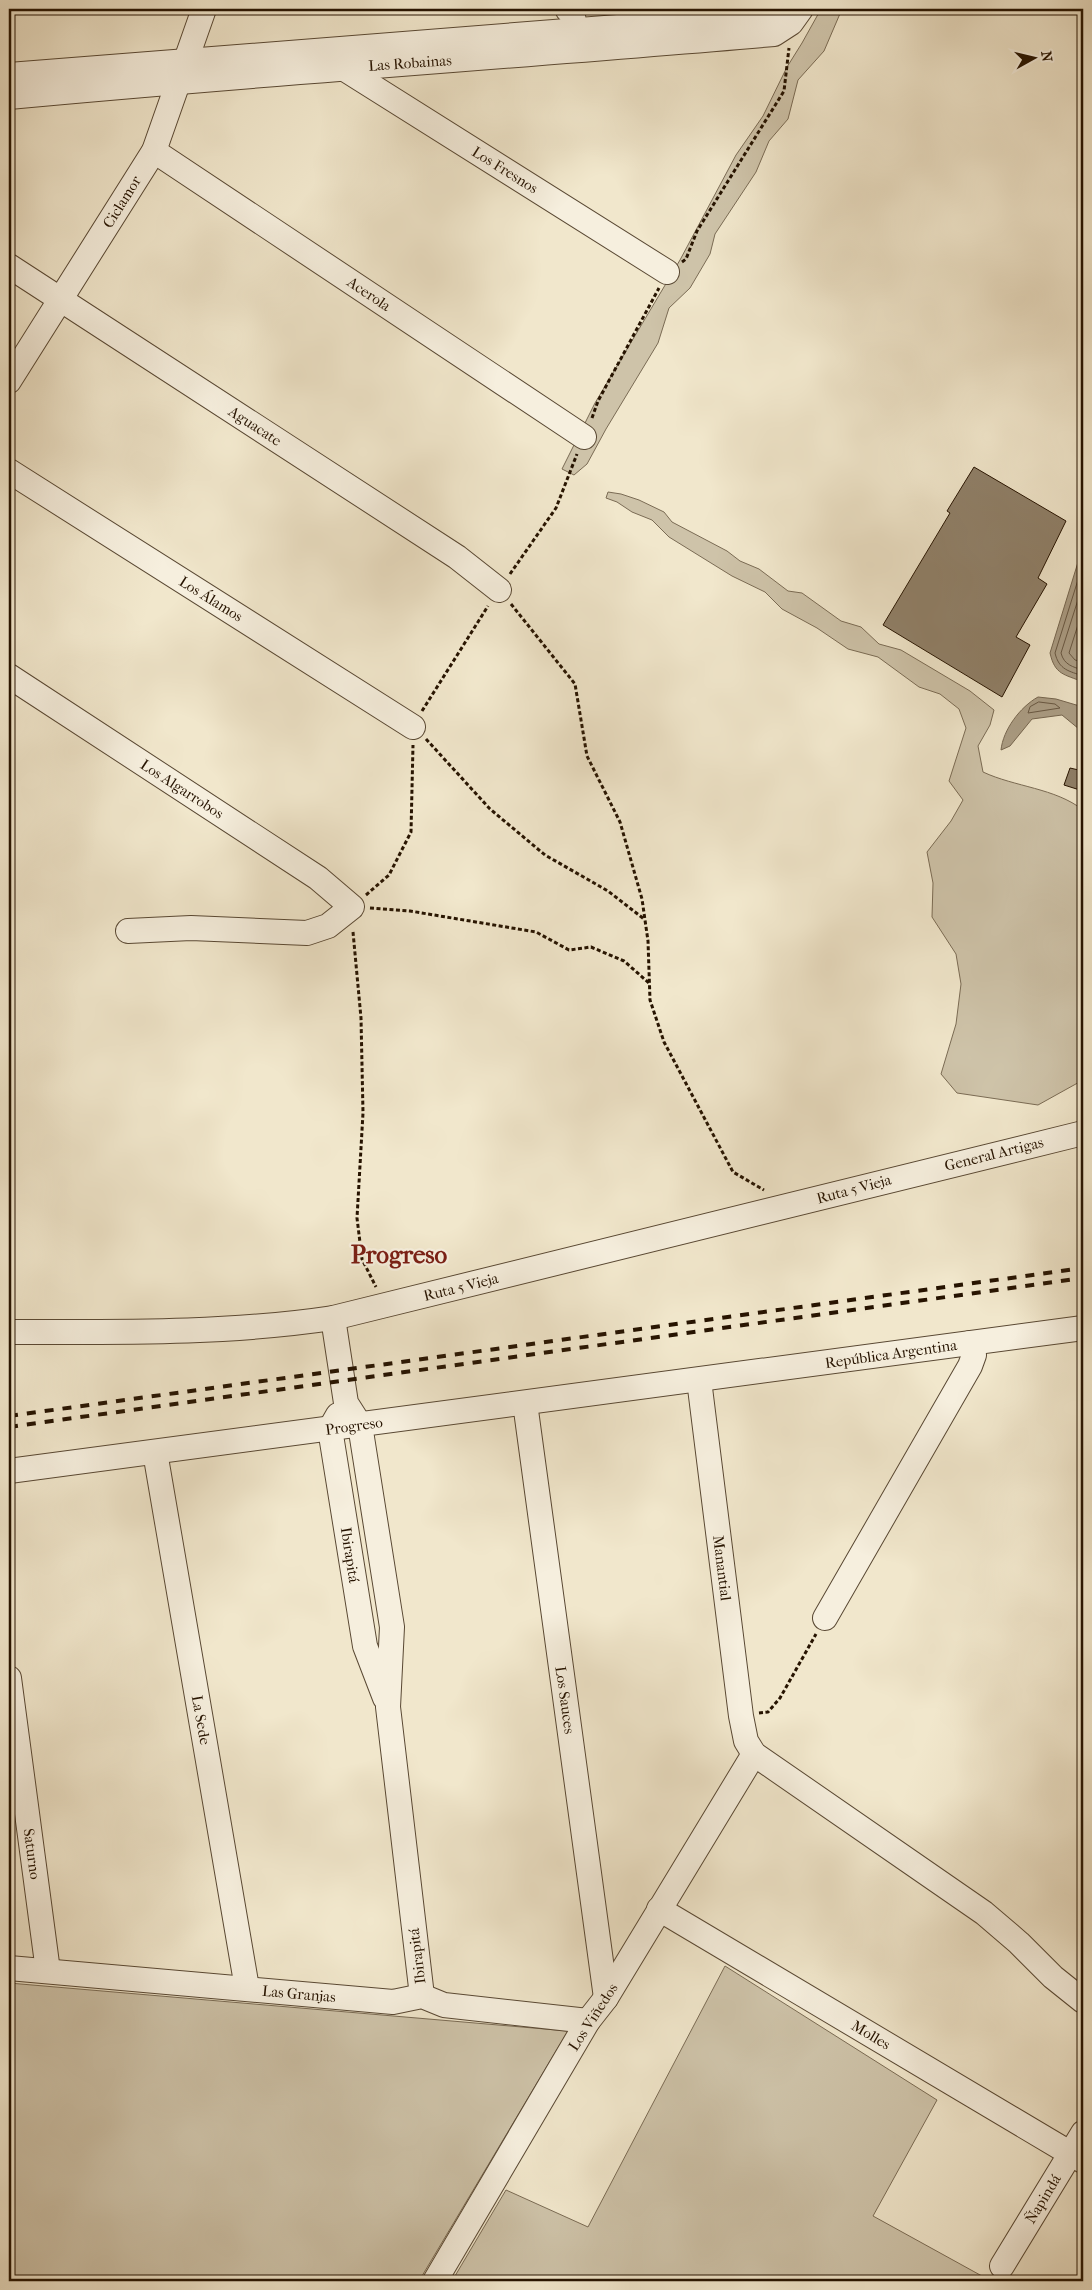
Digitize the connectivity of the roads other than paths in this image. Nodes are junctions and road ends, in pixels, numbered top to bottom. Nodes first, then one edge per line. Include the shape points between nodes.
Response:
1 (204, 9) edge
2 (797, 14) edge
3 (574, 30) edge
4 (343, 68) junction
5 (183, 71) junction
6 (9, 75) edge
7 (9, 97) edge
8 (154, 151) junction
9 (9, 266) edge
10 (667, 272) road end
11 (61, 300) junction
12 (9, 381) edge
13 (584, 437) road end
14 (9, 471) edge
15 (499, 590) road end
16 (9, 676) edge
17 (413, 727) road end
18 (128, 931) dead end
19 (1083, 1133) edge
20 (904, 1176) joint
21 (333, 1318) junction
22 (1083, 1328) edge
23 (9, 1332) edge
24 (970, 1343) junction
25 (699, 1380) junction
26 (346, 1403) junction
27 (525, 1403) junction
28 (360, 1425) junction
29 (330, 1429) junction
30 (155, 1452) junction
31 (9, 1471) edge
32 (825, 1618) road end
33 (9, 1678) edge
34 (388, 1707) junction
35 (754, 1754) junction
36 (660, 1909) junction
37 (9, 1968) edge
38 (48, 1971) junction
39 (247, 1988) junction
40 (422, 1996) junction
41 (606, 1998) junction
42 (1083, 2001) edge
43 (588, 2021) junction
44 (1083, 2133) edge
45 (1077, 2157) edge
46 (1002, 2266) dead end
47 (434, 2281) edge

1 - 5 street, Ciclamor
2 - 3 street, Las Robainas via 774,34
3 - 4 street, Las Robainas
3 - 5 street, Las Robainas
4 - 5 street, Las Robainas
4 - 10 street, Los Fresnos
5 - 6 street, Las Robainas
5 - 7 street, Las Robainas
5 - 8 street, Ciclamor
8 - 11 street, Ciclamor
8 - 13 street, Acerola
9 - 11 street, Aguacate
11 - 12 street, Ciclamor
11 - 15 street, Aguacate via 457,557
14 - 17 street, Los Álamos
16 - 18 street, Los Algarrobos via 318,878 352,907 328,926 307,933 191,928
19 - 20 street, General Artigas
20 - 21 street, Ruta 5 Vieja
21 - 23 street, Ruta 5 Vieja via 265,1326 141,1332
21 - 26 street, Ibirapitá
22 - 24 street, República Argentina
24 - 25 street, República Argentina
24 - 32 street via 974,1355 970,1366
25 - 27 street, Progreso
25 - 35 street, Manantial via 741,1716 746,1741
26 - 28 street, Ibirapitá
26 - 29 street
27 - 28 street, Progreso
27 - 41 street, Los Sauces
28 - 29 street, Progreso
28 - 34 street, Ibirapitá via 392,1627
29 - 30 street, Progreso
29 - 34 street, Ibirapitá via 365,1646
30 - 31 street, Progreso
30 - 39 street, La Sede
33 - 38 street, Saturno
34 - 40 street, Ibirapitá
35 - 36 street, Los Viñedos
35 - 42 street via 984,1913
36 - 41 street, Los Viñedos
36 - 45 street, Molles
37 - 38 street, Las Granjas
38 - 39 street, Las Granjas
39 - 40 street, Las Granjas via 393,2002
40 - 43 street via 444,2006
41 - 43 street, Los Viñedos
43 - 47 street, Los Viñedos
44 - 45 street, Ñapindá
45 - 46 street, Ñapindá

